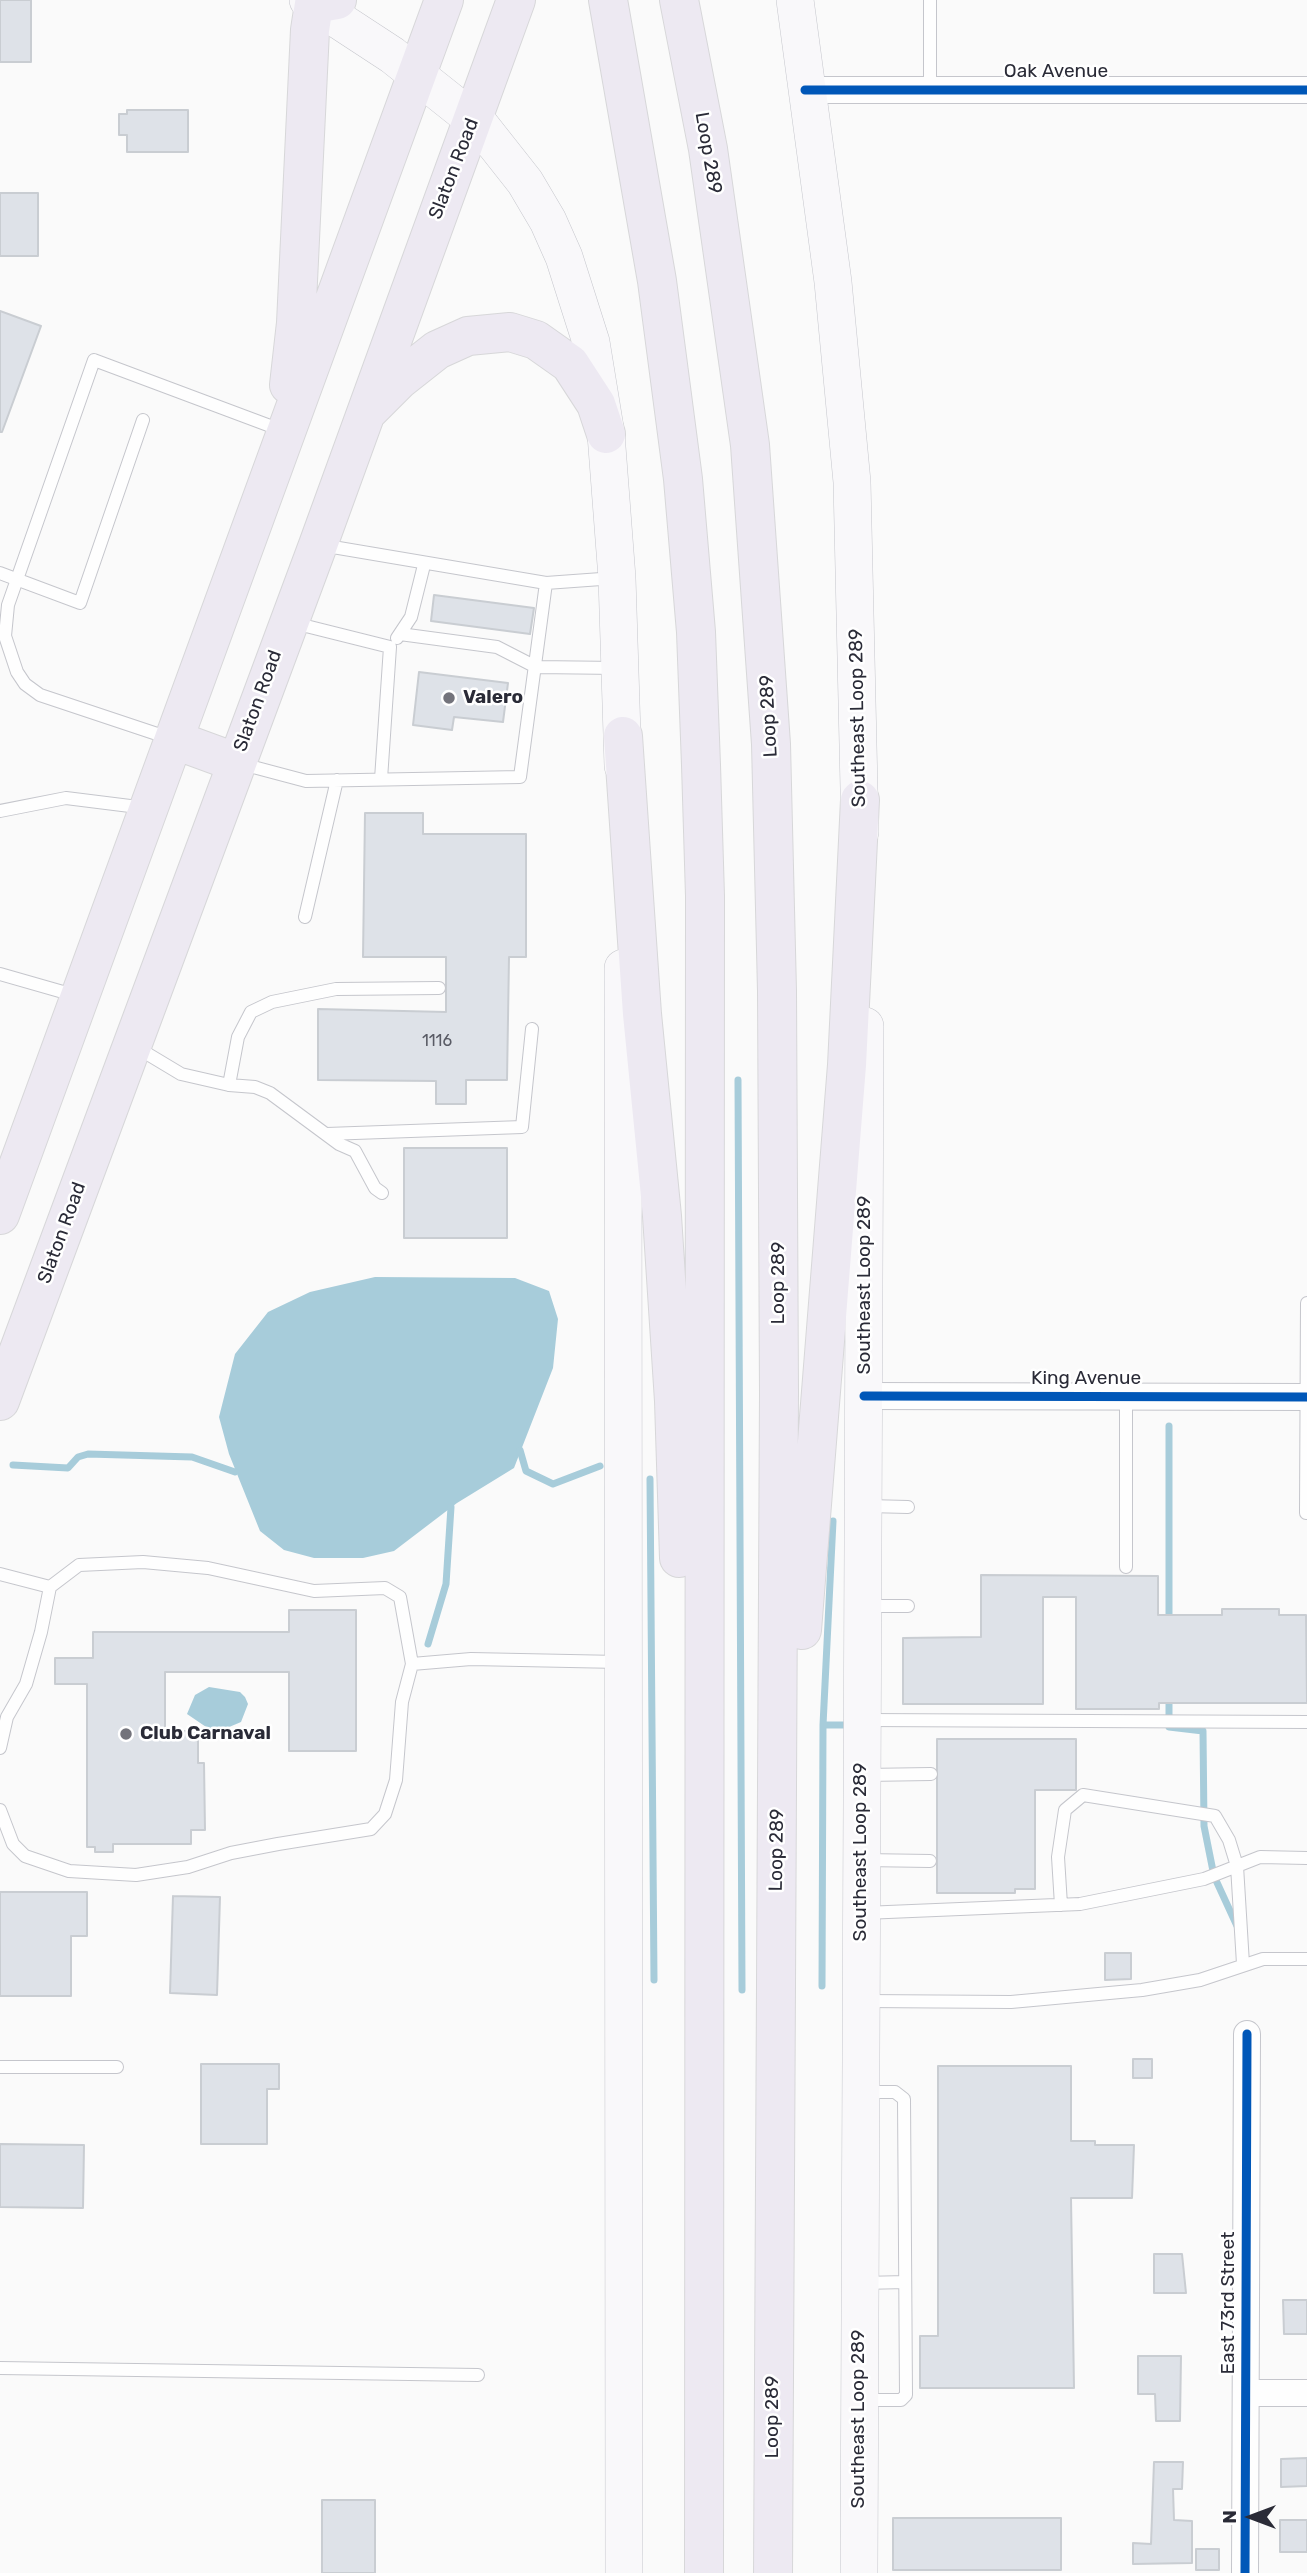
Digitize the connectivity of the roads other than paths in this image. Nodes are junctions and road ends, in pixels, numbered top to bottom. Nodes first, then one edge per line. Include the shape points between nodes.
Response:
1 (444, 0) edge
2 (516, 0) edge
3 (608, 0) edge
4 (679, 0) edge
5 (795, 0) edge
6 (930, 0) edge
7 (319, 1) edge
8 (415, 74) junction
9 (805, 90) junction
10 (930, 90) junction
11 (1307, 90) edge
12 (473, 120) junction
13 (363, 416) junction
14 (143, 420) dead end
15 (288, 433) junction
16 (606, 434) junction
17 (318, 545) junction
18 (424, 565) junction
19 (0, 573) edge
20 (617, 578) junction
21 (16, 581) junction
22 (546, 583) junction
23 (287, 621) junction
24 (400, 634) junction
25 (390, 647) junction
26 (536, 667) junction
27 (620, 668) junction
28 (623, 736) junction
29 (175, 740) junction
30 (235, 762) junction
31 (381, 779) junction
32 (337, 780) junction
33 (860, 800) junction
34 (150, 808) junction
35 (0, 811) edge
36 (305, 917) dead end
37 (0, 974) edge
38 (439, 988) dead end
39 (80, 996) junction
40 (532, 1029) dead end
41 (132, 1046) junction
42 (229, 1085) junction
43 (327, 1133) junction
44 (383, 1192) dead end
45 (0, 1215) edge
46 (1307, 1303) edge
47 (864, 1396) junction
48 (1126, 1397) junction
49 (1307, 1397) edge
50 (0, 1401) edge
51 (864, 1506) junction
52 (908, 1507) dead end
53 (1306, 1513) edge
54 (1126, 1567) dead end
55 (0, 1574) edge
56 (50, 1587) junction
57 (863, 1606) junction
58 (908, 1606) dead end
59 (623, 1662) junction
60 (412, 1664) junction
61 (3, 1715) edge
62 (862, 1720) junction
63 (1307, 1721) edge
64 (0, 1748) edge
65 (932, 1774) dead end
66 (861, 1775) junction
67 (0, 1810) edge
68 (1307, 1858) edge
69 (861, 1860) junction
70 (930, 1861) dead end
71 (1237, 1866) junction
72 (1061, 1905) junction
73 (860, 1913) junction
74 (1307, 1959) edge
75 (1243, 1964) junction
76 (860, 2001) junction
77 (1247, 2034) dead end
78 (0, 2067) edge
79 (117, 2067) dead end
80 (860, 2092) junction
81 (773, 2176) junction
82 (704, 2177) junction
83 (905, 2282) junction
84 (859, 2283) junction
85 (0, 2368) edge
86 (478, 2375) dead end
87 (1246, 2393) junction
88 (1307, 2393) edge
89 (859, 2400) junction
90 (624, 2573) edge
91 (704, 2573) edge
92 (773, 2573) edge
93 (859, 2573) edge
94 (1245, 2573) edge

1 - 8 highway
2 - 12 highway, Slaton Road
3 - 82 highway via 657,281 683,479 696,632 705,896
4 - 81 highway, Loop 289 via 708,149 750,445 771,744 779,1378
5 - 9 main road, Southeast Loop 289
6 - 10 lane
7 - 8 main road
7 - 15 highway via 306,73
8 - 12 main road
8 - 15 highway
9 - 10 street, Oak Avenue
9 - 33 main road, Southeast Loop 289 via 833,282 852,482
10 - 11 street, Oak Avenue
12 - 13 highway, Slaton Road
12 - 16 main road via 525,182 564,257 591,342
13 - 16 highway via 437,350 468,336 510,332 536,340 570,364 596,404
13 - 17 highway, Slaton Road
14 - 21 lane via 80,603
15 - 21 lane via 94,360
15 - 29 highway
16 - 20 main road
17 - 18 lane
17 - 23 highway, Slaton Road
18 - 22 lane
18 - 24 lane via 411,617
19 - 21 lane
20 - 22 lane
20 - 27 main road
21 - 29 lane via 5,636 25,684 40,695
22 - 26 lane
23 - 25 lane
23 - 30 highway, Slaton Road
24 - 25 lane
24 - 26 lane via 497,647
25 - 31 lane
26 - 27 lane
26 - 31 lane via 520,777
27 - 28 main road
28 - 59 main road
28 - 82 highway via 674,1401 687,1930
29 - 30 highway
29 - 34 highway
30 - 32 lane via 306,781
30 - 41 highway, Slaton Road
31 - 32 lane
32 - 36 lane
33 - 47 main road, Southeast Loop 289 via 866,1062
33 - 81 highway via 847,1065 792,1796 792,2067
34 - 35 lane via 66,798
34 - 39 highway
37 - 39 lane
38 - 42 lane via 336,989 272,1002 251,1012 238,1037
39 - 45 highway
40 - 43 lane via 522,1127
41 - 42 lane via 173,1071
41 - 50 highway, Slaton Road
42 - 43 lane via 255,1087 270,1094
43 - 44 lane via 355,1151 375,1188
46 - 49 lane
47 - 48 street, King Avenue
47 - 51 main road, Southeast Loop 289
48 - 49 street, King Avenue
48 - 54 lane
49 - 53 lane
51 - 52 lane
51 - 57 main road, Southeast Loop 289
55 - 56 lane
56 - 60 lane via 79,1565 143,1562 208,1568 314,1591 386,1588 401,1601
56 - 61 lane via 26,1684
57 - 58 lane
57 - 62 main road, Southeast Loop 289
59 - 60 lane via 471,1659
59 - 90 main road
60 - 67 lane via 402,1702 396,1780 386,1814 371,1829 136,1875 69,1871 25,1856 13,1844
61 - 64 lane
62 - 63 lane
62 - 66 main road, Southeast Loop 289
65 - 66 lane
66 - 69 main road, Southeast Loop 289
68 - 71 lane via 1260,1857
69 - 70 lane
69 - 73 main road, Southeast Loop 289
71 - 72 lane via 1204,1879
71 - 72 lane via 1215,1816 1083,1795 1065,1810 1058,1857
71 - 75 lane
72 - 73 lane
73 - 76 main road, Southeast Loop 289
74 - 75 lane via 1262,1959
75 - 76 lane via 1199,1980 1142,1990 1011,2002
76 - 80 main road, Southeast Loop 289
77 - 87 street, East 73rd Street
78 - 79 lane
80 - 83 lane via 895,2092 904,2099
80 - 84 main road, Southeast Loop 289
81 - 92 highway, Loop 289
82 - 91 highway
83 - 84 lane
83 - 89 lane via 906,2395 901,2400
84 - 89 main road, Southeast Loop 289
85 - 86 lane
87 - 88 street
87 - 94 street, East 73rd Street
89 - 93 main road, Southeast Loop 289

